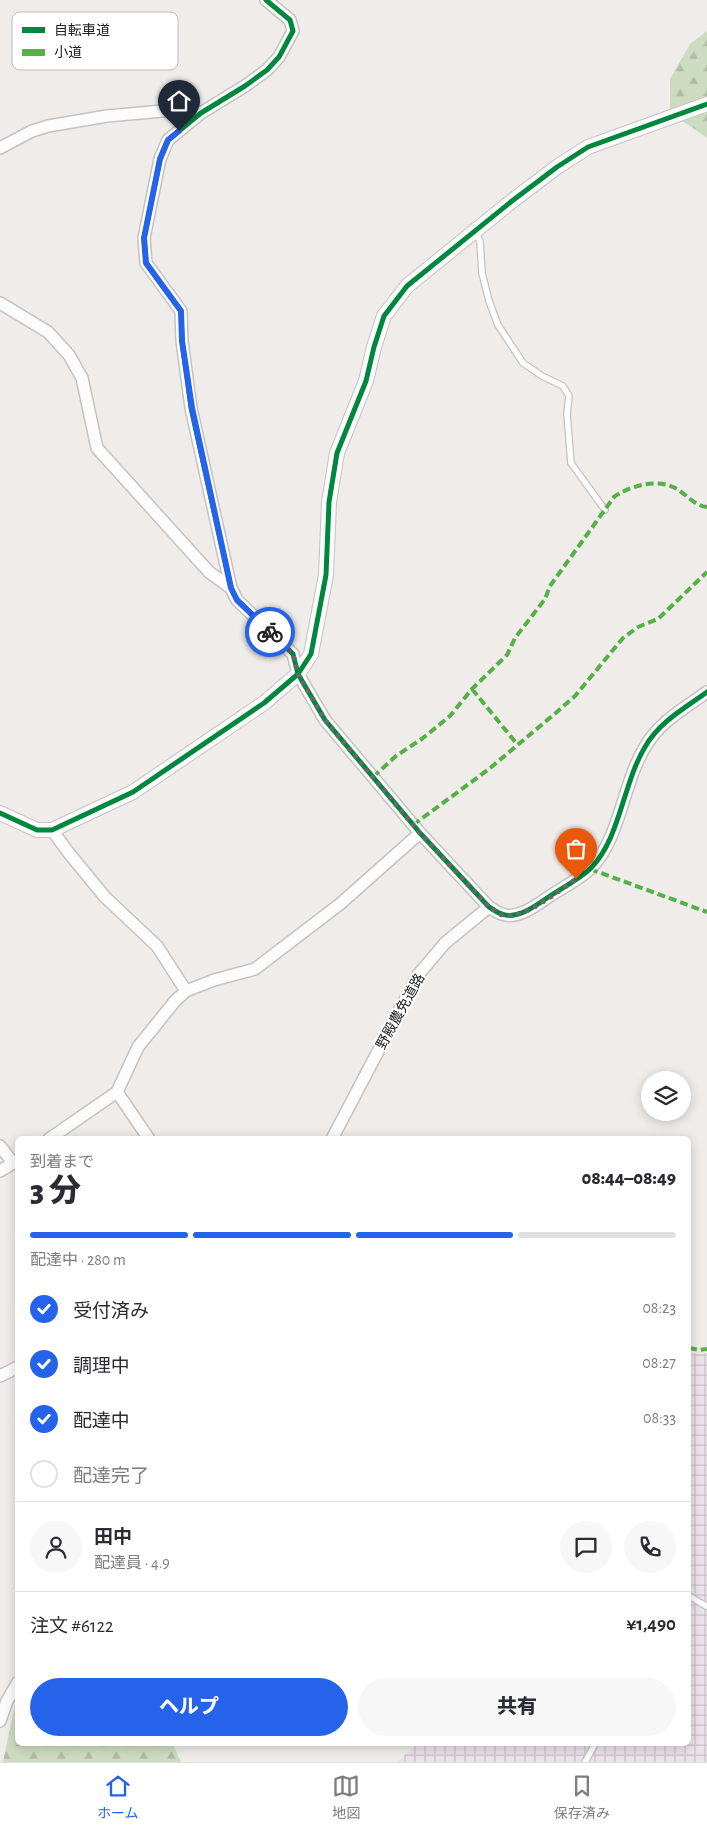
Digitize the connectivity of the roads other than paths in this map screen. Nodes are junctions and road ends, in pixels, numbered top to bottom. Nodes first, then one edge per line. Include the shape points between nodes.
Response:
1 (266, 0) edge
2 (707, 104) edge
3 (201, 113) junction
4 (0, 148) edge
5 (474, 232) junction
6 (0, 304) edge
7 (605, 510) dead end
8 (231, 588) junction
9 (298, 674) junction
10 (707, 692) edge
11 (0, 813) edge
12 (52, 830) junction
13 (420, 833) junction
14 (489, 907) junction
15 (186, 991) junction
16 (116, 1092) junction
17 (53, 1136) edge
18 (147, 1136) edge
19 (334, 1136) edge
20 (0, 1146) edge
21 (15, 1162) edge
22 (0, 1171) edge
23 (15, 1368) edge
24 (0, 1376) edge
25 (691, 1597) edge
26 (706, 1606) edge
27 (15, 1687) edge
28 (0, 1721) edge
29 (594, 1746) edge
30 (585, 1762) edge

1 - 3 street via 290,20 293,31 279,57 245,86
2 - 5 street via 588,147
3 - 4 street via 184,109 107,116 48,126
3 - 8 street via 168,140 160,159 144,238 146,263 181,311 192,408
5 - 7 lane via 480,241 482,273 498,325 523,363 563,386 569,396 567,414 571,463
5 - 9 street via 407,286 384,316 366,381 337,453 329,502 326,575 311,654
6 - 8 street via 48,332 69,355 82,378 98,448 209,572
8 - 9 street via 237,600 293,654
9 - 12 street via 264,703 133,792
9 - 13 street via 325,720
10 - 14 street via 665,722 645,746 606,848 590,869 521,913 502,915
11 - 12 street via 37,830
12 - 15 street via 105,897 157,946
13 - 14 street
13 - 15 street via 340,904 254,969
14 - 19 street, 野殿農免道路 via 445,943 418,975
15 - 16 street via 138,1047
16 - 17 street
16 - 18 street
20 - 21 street
21 - 22 street
23 - 24 street
25 - 26 lane
27 - 28 street
29 - 30 lane

